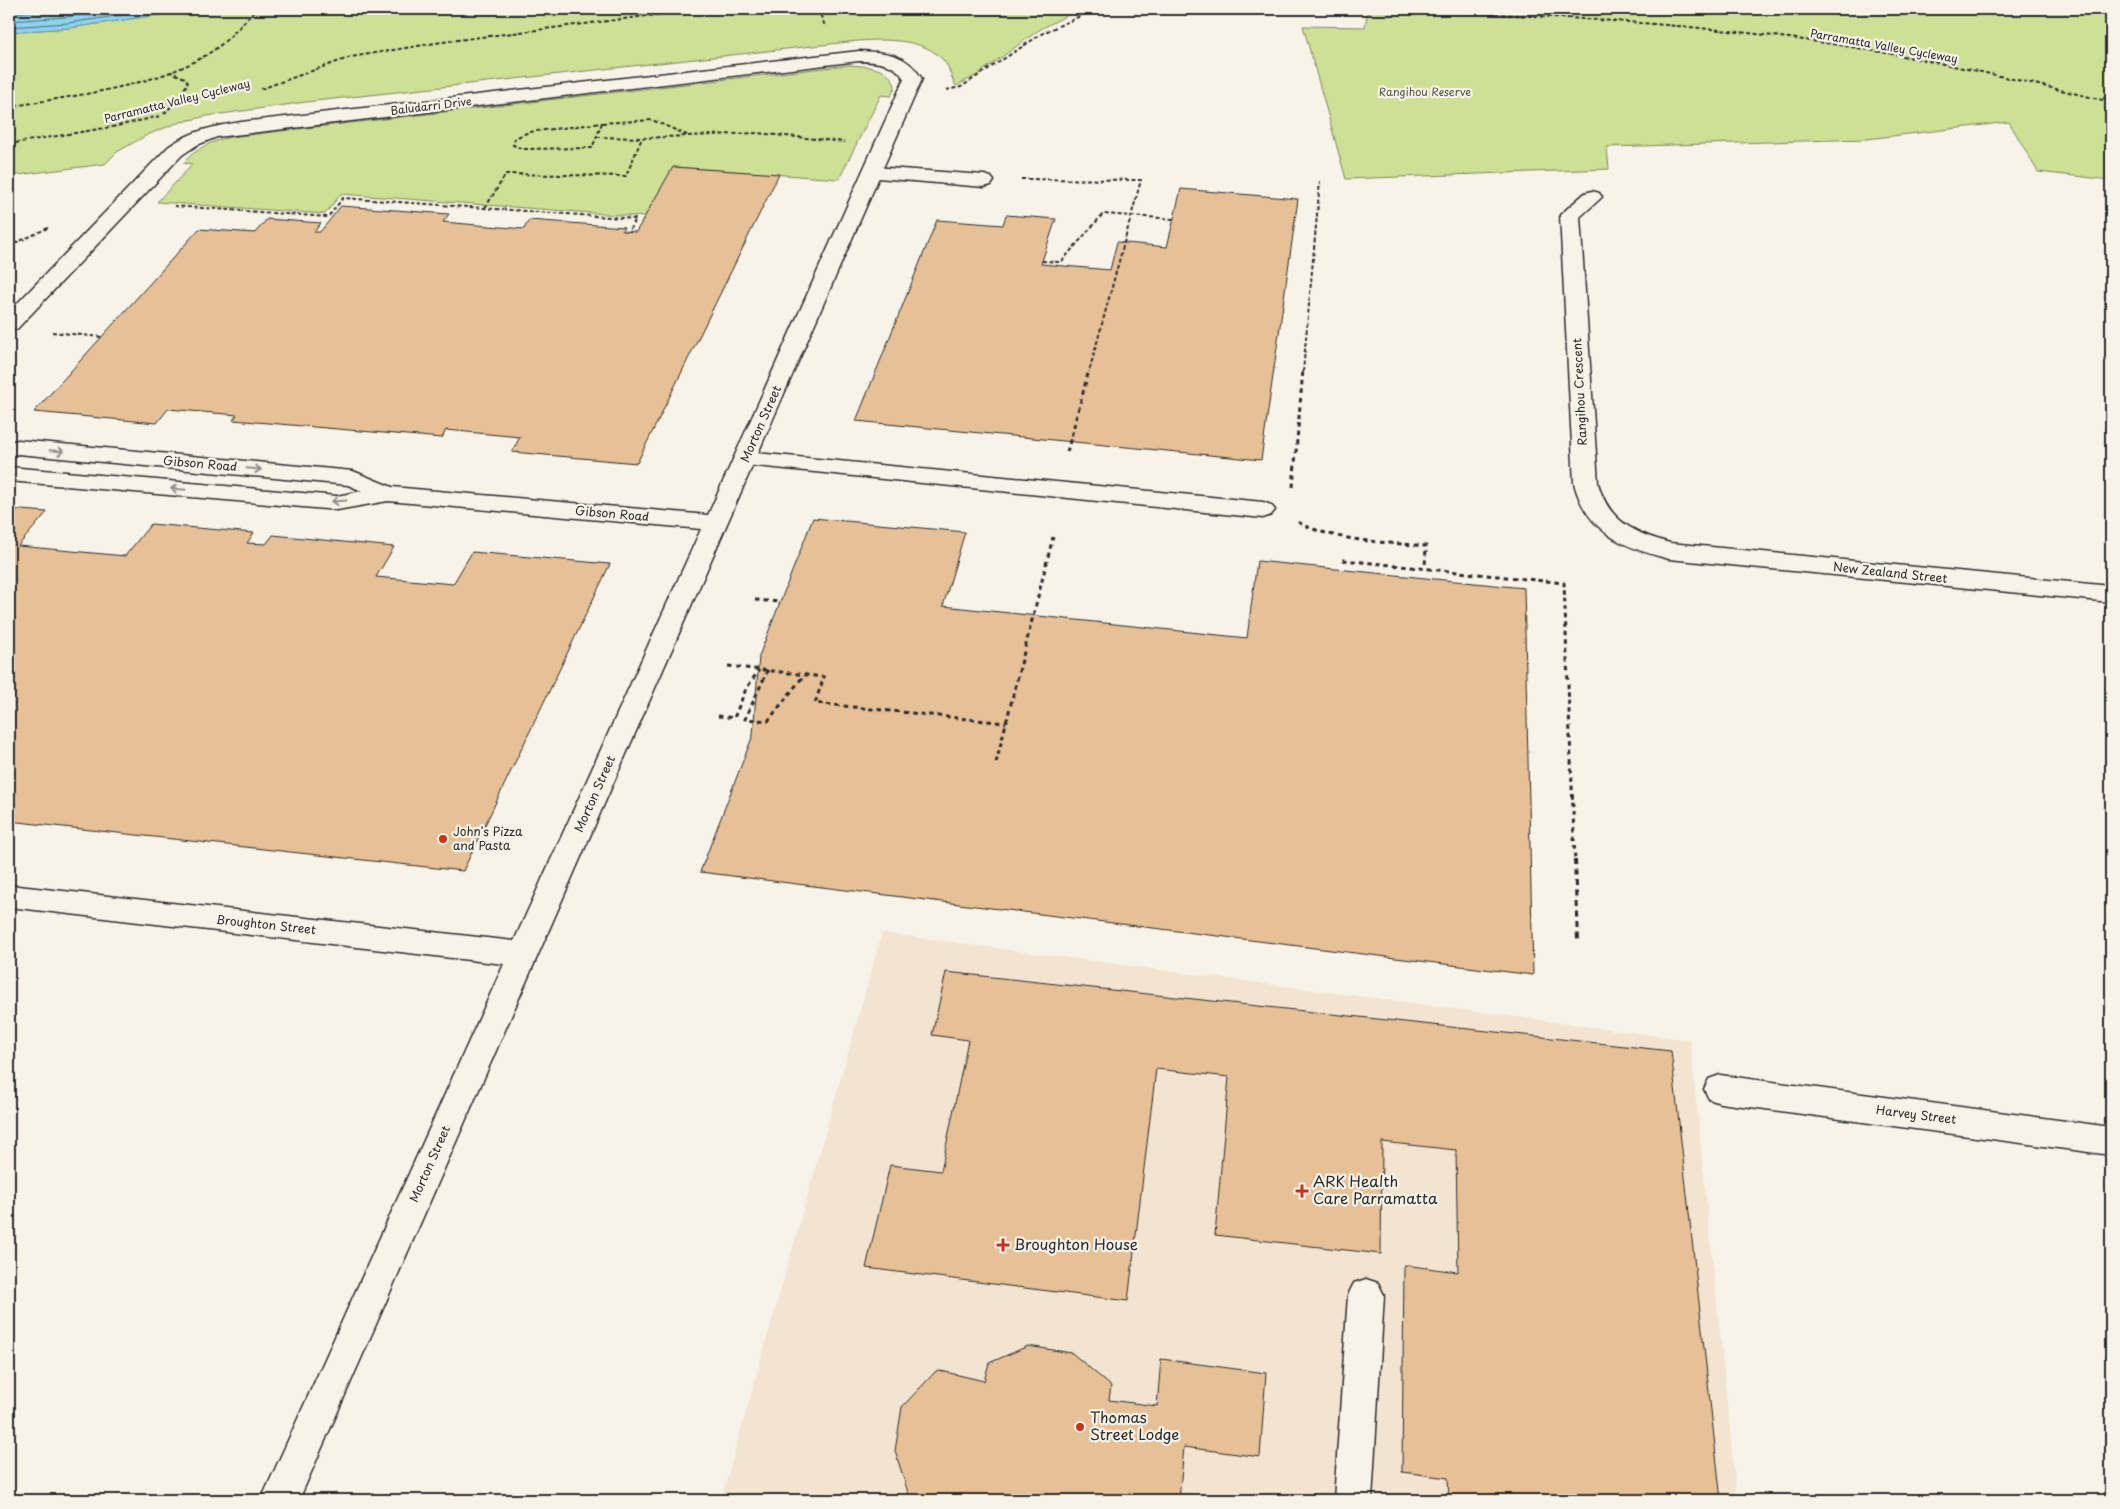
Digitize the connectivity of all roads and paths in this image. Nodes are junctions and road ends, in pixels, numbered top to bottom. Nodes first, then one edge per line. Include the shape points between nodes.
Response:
1 (256, 9) edge
2 (702, 9) edge
3 (1096, 9) edge
4 (1384, 9) edge
5 (170, 71) junction
6 (910, 88) joint
7 (260, 89) dead end
8 (944, 90) dead end
9 (2111, 100) edge
10 (9, 108) edge
11 (172, 113) dead end
12 (162, 115) junction
13 (602, 123) junction
14 (688, 135) junction
15 (596, 137) junction
16 (642, 138) junction
17 (848, 142) dead end
18 (9, 144) edge
19 (872, 172) junction
20 (1019, 178) dead end
21 (984, 181) dead end
22 (1320, 181) dead end
23 (1592, 197) dead end
24 (168, 205) dead end
25 (485, 208) junction
26 (1131, 216) junction
27 (1174, 219) dead end
28 (51, 226) dead end
29 (628, 232) dead end
30 (9, 246) edge
31 (1042, 261) dead end
32 (9, 324) edge
33 (49, 332) dead end
34 (102, 337) dead end
35 (9, 449) edge
36 (1068, 452) dead end
37 (745, 459) junction
38 (9, 474) edge
39 (388, 494) junction
40 (1293, 495) dead end
41 (1263, 510) dead end
42 (1296, 517) dead end
43 (716, 523) junction
44 (1053, 537) dead end
45 (1669, 551) joint
46 (1343, 560) dead end
47 (1425, 568) junction
48 (2111, 594) edge
49 (755, 600) dead end
50 (780, 602) dead end
51 (728, 666) dead end
52 (759, 670) junction
53 (768, 670) junction
54 (805, 674) junction
55 (718, 716) dead end
56 (1006, 723) junction
57 (996, 763) dead end
58 (9, 896) edge
59 (1578, 941) dead end
60 (524, 954) junction
61 (1720, 1089) dead end
62 (2111, 1141) edge
63 (1366, 1295) dead end
64 (280, 1500) edge
65 (1353, 1500) edge

1 - 5 path via 212,52
2 - 7 path, Parramatta Valley Cycleway via 350,57
3 - 8 path via 1050,30 961,87
4 - 9 path, Parramatta Valley Cycleway via 1612,20 1728,31 1845,46
5 - 10 path via 119,86
5 - 12 path via 188,83
6 - 19 street, Morton Street
6 - 32 street, Baludarri Drive via 913,79 905,67 887,59 858,56 241,128 201,136 175,151
11 - 12 path, Parramatta Valley Cycleway
12 - 18 path, Parramatta Valley Cycleway
13 - 14 path via 652,120
13 - 15 path
13 - 15 path via 529,132 515,138 513,145 523,149 592,148
14 - 16 path
14 - 17 path via 757,133
15 - 16 path
16 - 25 path via 626,176 506,174
19 - 21 street
19 - 37 street, Morton Street
20 - 26 path via 1141,180
22 - 40 path
23 - 45 street, Rangihou Crescent via 1570,214 1588,494 1600,517 1613,528 1630,538
24 - 25 path via 328,217 343,198
25 - 29 path via 636,219
26 - 27 path
26 - 31 path via 1103,214 1061,262
26 - 36 path
28 - 30 path
33 - 34 path
35 -> 39 street, Gibson Road via 353,478
37 - 41 street
37 - 43 street, Morton Street
39 -> 38 street, Gibson Road via 337,503
39 - 43 street, Gibson Road
42 - 47 path via 1298,523 1308,529 1426,546
43 - 60 street, Morton Street
44 - 56 path
45 - 48 street, New Zealand Street
46 - 47 path
47 - 59 path via 1564,583
49 - 50 path
51 - 52 path
52 - 53 path
52 - 55 path via 746,688 734,718
53 - 54 path
53 - 54 path via 745,719 768,721
54 - 56 path via 824,677 815,703
56 - 57 path
58 - 60 street, Broughton Street
60 - 64 street, Morton Street
61 - 62 street, Harvey Street
63 - 65 street

